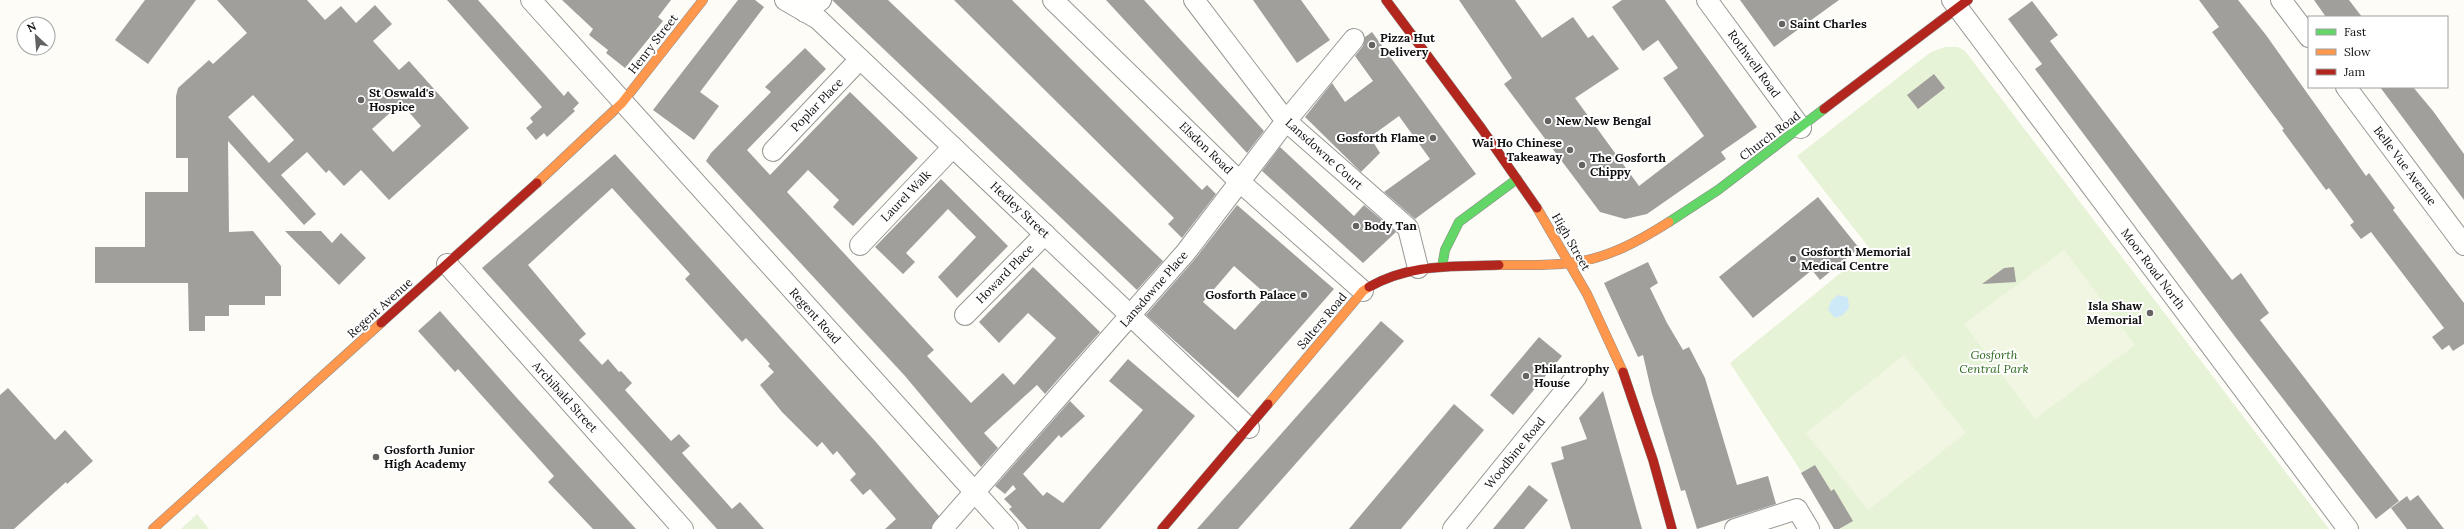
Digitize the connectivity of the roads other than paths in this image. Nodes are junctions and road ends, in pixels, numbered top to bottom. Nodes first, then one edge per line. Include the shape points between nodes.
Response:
1 (531, 0) edge
2 (703, 0) edge
3 (785, 0) edge
4 (821, 0) edge
5 (1053, 0) edge
6 (1194, 0) edge
7 (1386, 0) edge
8 (1707, 0) edge
9 (2281, 0) edge
10 (1959, 3) edge
11 (805, 12) junction
12 (2308, 36) edge
13 (1354, 39) dead end
14 (860, 59) junction
15 (2347, 88) edge
16 (622, 103) junction
17 (1286, 121) junction
18 (1802, 128) junction
19 (953, 147) junction
20 (773, 151) dead end
21 (1517, 179) junction
22 (1240, 182) junction
23 (1045, 234) junction
24 (860, 245) dead end
25 (2464, 245) edge
26 (1571, 263) junction
27 (447, 264) junction
28 (1442, 267) junction
29 (1418, 268) junction
30 (1363, 291) junction
31 (965, 315) dead end
32 (1130, 316) junction
33 (1577, 376) dead end
34 (1249, 428) junction
35 (975, 493) junction
36 (153, 529) edge
37 (683, 529) edge
38 (942, 529) edge
39 (1008, 529) edge
40 (1162, 529) edge
41 (1453, 529) edge
42 (1672, 529) edge
43 (1735, 529) edge
44 (1809, 529) edge
45 (2348, 529) edge

1 - 16 street, Regent Road
2 - 16 main road, Henry Street
3 - 11 street, Hedley Street
4 - 11 street
5 - 22 street, Elsdon Road
6 - 17 street, Lansdowne Court
7 - 21 main road, High Street
8 - 18 street, Rothwell Road
9 - 12 street
10 - 18 main road, Church Road
10 - 45 street, Moor Road North
11 - 14 street, Hedley Street via 818,19
13 - 17 street, Lansdowne Place
14 - 19 street, Hedley Street
14 - 20 street, Poplar Place
15 - 25 street, Belle Vue Avenue
16 - 27 main road, Regent Avenue
16 - 35 street, Regent Road
17 - 22 street, Lansdowne Place
17 - 29 street, Lansdowne Court via 1408,228
18 - 26 main road, Church Road via 1718,190 1641,240 1610,254
19 - 23 street, Hedley Street
19 - 24 street, Laurel Walk
21 - 26 main road, High Street
21 - 28 main road via 1459,222 1445,250
22 - 30 street, Elsdon Road
22 - 32 street, Lansdowne Place via 1186,252
23 - 31 street, Howard Place
23 - 32 street, Hedley Street
26 - 28 main road, Salters Road
26 - 42 main road, High Street via 1623,371
27 - 36 main road, Regent Avenue
27 - 37 street, Archibald Street
28 - 29 main road, Salters Road
29 - 30 main road, Salters Road via 1382,279
30 - 34 main road, Salters Road
32 - 34 street, Hedley Street
32 - 35 street, Lansdowne Place
33 - 41 street, Woodbine Road
34 - 40 main road, Salters Road
35 - 38 street, Lansdowne Place
35 - 39 street, Regent Road
43 - 44 street via 1797,509

